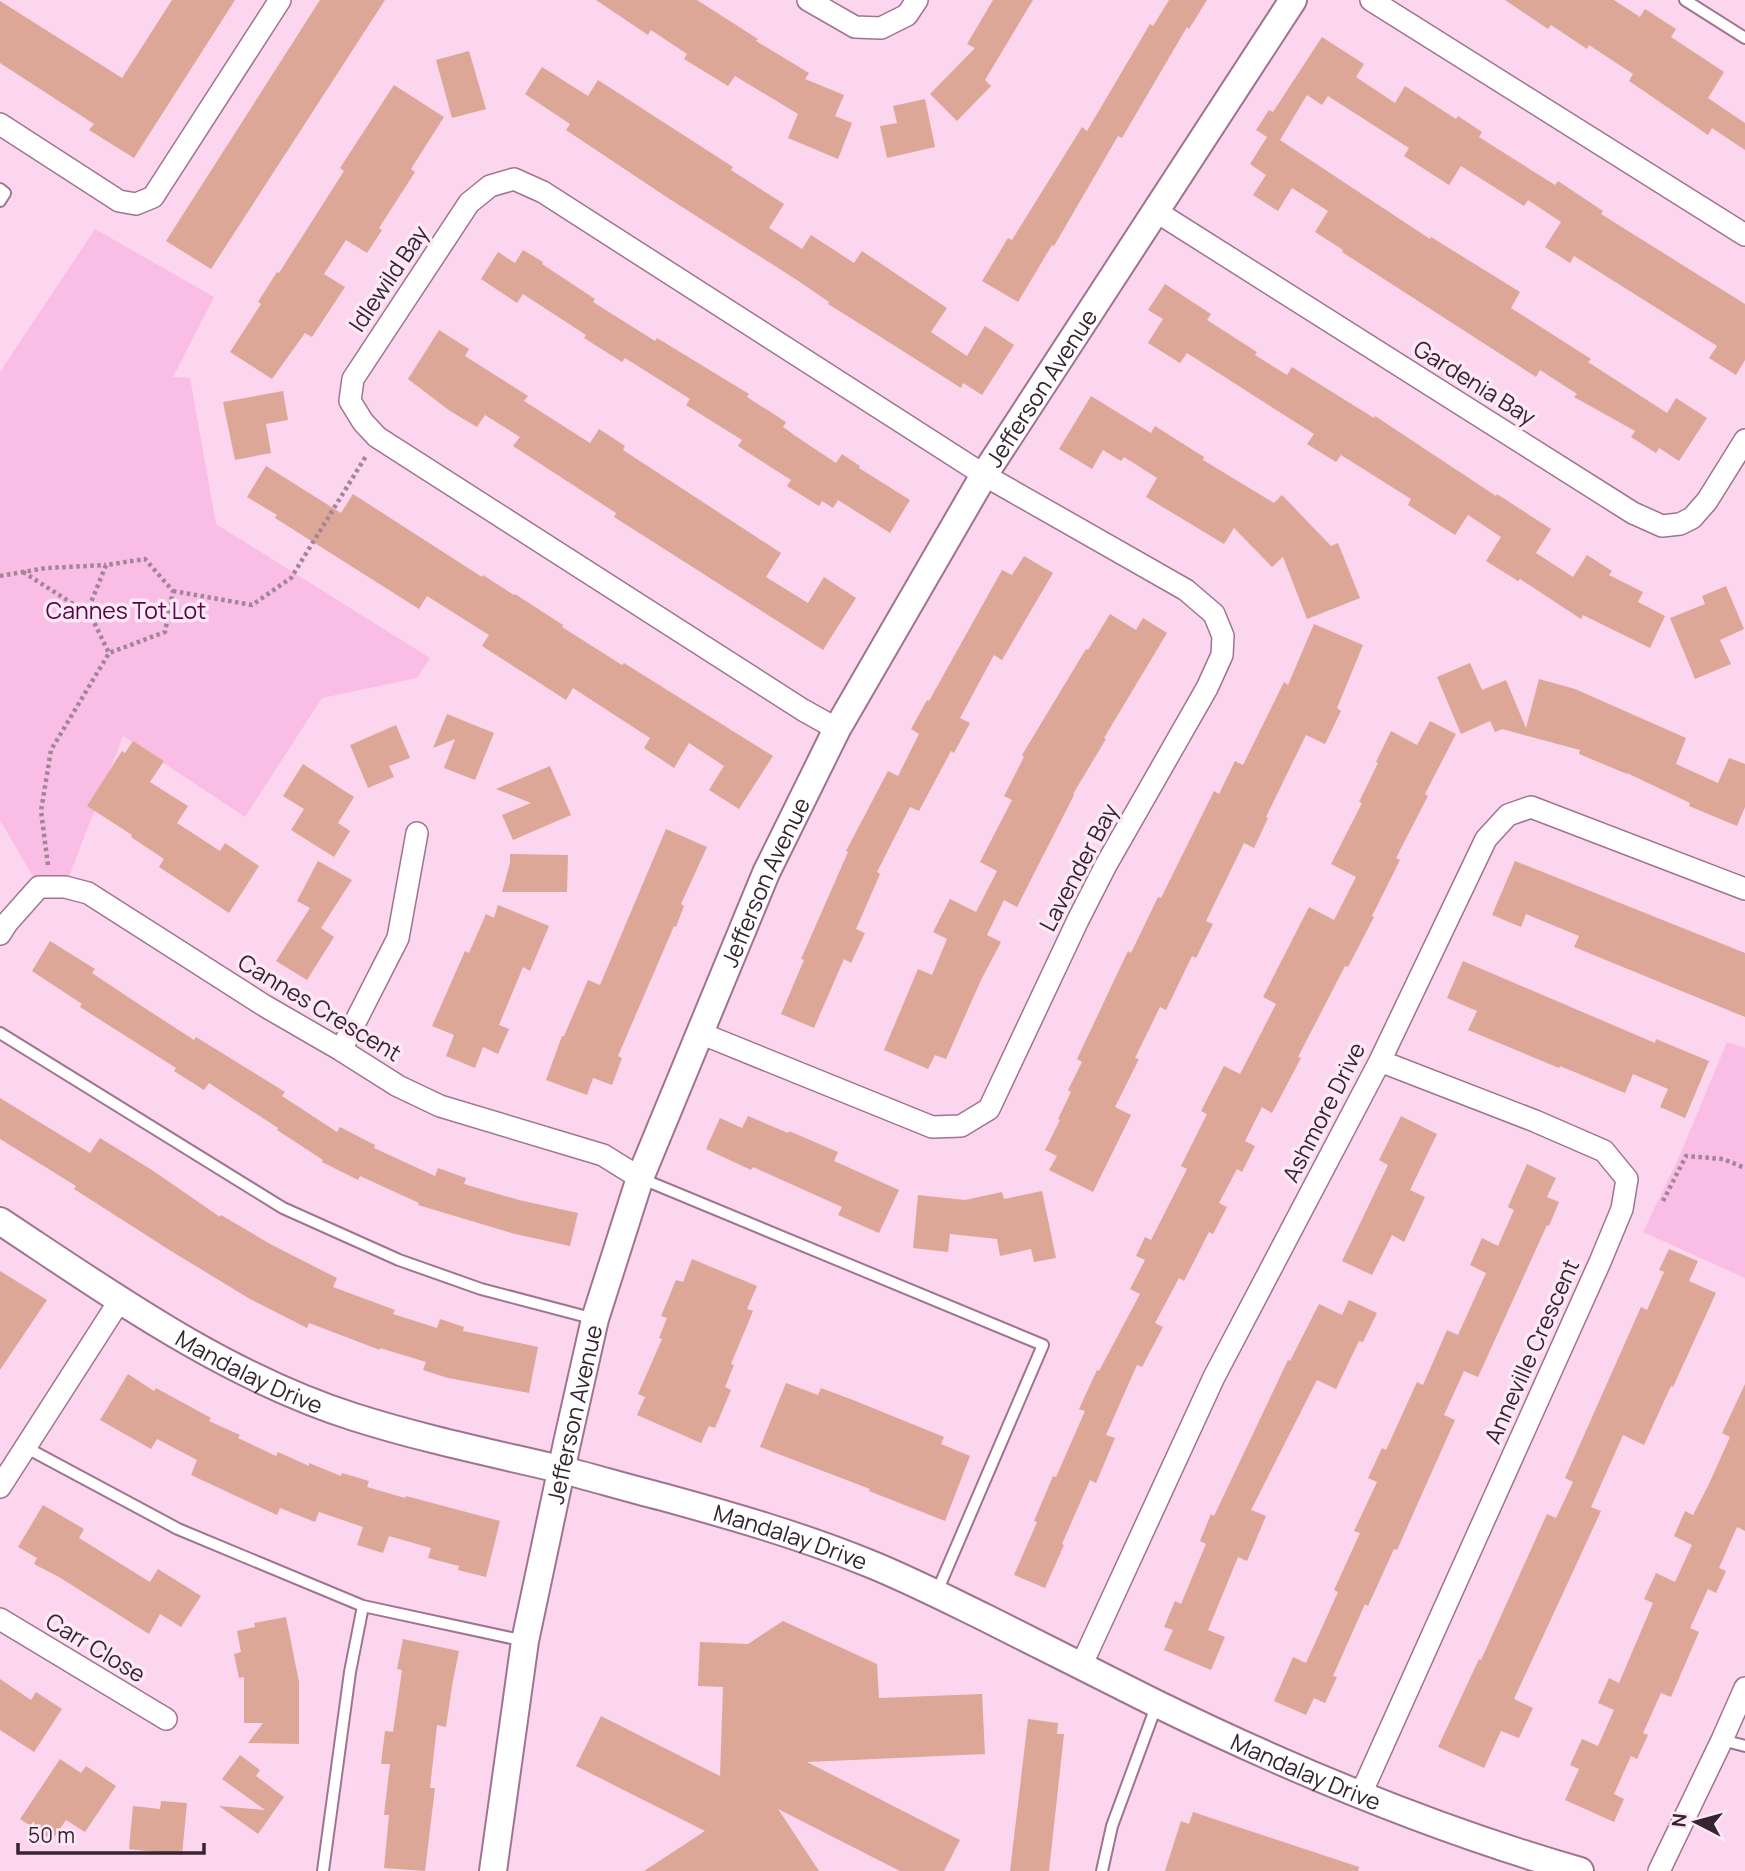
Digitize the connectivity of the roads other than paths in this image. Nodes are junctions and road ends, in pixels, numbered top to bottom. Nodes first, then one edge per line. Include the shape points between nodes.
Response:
1 (280, 0) edge
2 (808, 0) edge
3 (917, 0) edge
4 (1293, 0) edge
5 (1371, 0) edge
6 (1685, 0) edge
7 (1745, 38) edge
8 (0, 124) edge
9 (0, 189) edge
10 (0, 201) edge
11 (1157, 212) junction
12 (1745, 235) edge
13 (1745, 440) edge
14 (984, 475) junction
15 (837, 729) junction
16 (417, 833) dead end
17 (1745, 889) edge
18 (0, 934) edge
19 (0, 1032) edge
20 (700, 1033) junction
21 (341, 1050) junction
22 (1380, 1061) junction
23 (640, 1178) junction
24 (0, 1221) edge
25 (120, 1300) junction
26 (595, 1319) junction
27 (25, 1447) junction
28 (561, 1470) junction
29 (0, 1487) edge
30 (936, 1594) junction
31 (363, 1606) junction
32 (0, 1619) edge
33 (525, 1641) junction
34 (1081, 1665) junction
35 (1745, 1688) edge
36 (1157, 1704) junction
37 (166, 1719) dead end
38 (1722, 1740) junction
39 (1745, 1746) edge
40 (1360, 1796) junction
41 (1530, 1864) edge
42 (323, 1871) edge
43 (493, 1871) edge
44 (1102, 1871) edge
45 (1580, 1871) edge
46 (1659, 1871) edge

1 - 8 street via 153,197 135,204 119,201
2 - 3 street via 855,27 881,28 907,15
4 - 11 street, Jefferson Avenue
5 - 12 street
6 - 7 lane
9 - 10 lane via 5,193
11 - 13 street, Gardenia Bay via 1633,513 1662,526 1692,517
11 - 14 street, Jefferson Avenue
14 - 15 street, Jefferson Avenue
14 - 15 street, Idlewild Bay via 553,199 514,179 491,186 469,203 353,379 350,401 377,438
14 - 20 street, Lavender Bay via 1186,590 1207,607 1223,636 1222,655 1207,688 1105,865 989,1109 961,1126 932,1127
15 - 20 street, Jefferson Avenue via 766,873
16 - 21 street via 398,938
17 - 22 street, Ashmore Drive via 1531,807 1508,815 1486,839
18 - 21 street, Cannes Crescent via 39,887 88,893
19 - 26 lane via 283,1208 399,1260 481,1289
20 - 23 street, Jefferson Avenue
21 - 23 street, Cannes Crescent via 440,1106 603,1155
22 - 34 street, Ashmore Drive via 1214,1377
22 - 40 street, Anneville Crescent via 1604,1151 1627,1179 1622,1209 1600,1262
23 - 26 street, Jefferson Avenue
23 - 30 lane via 1044,1345
24 - 25 street, Mandalay Drive
25 - 27 street
25 - 28 street, Mandalay Drive via 267,1383 351,1416
26 - 28 street, Jefferson Avenue
27 - 29 street
27 - 31 lane via 177,1529
28 - 30 street, Mandalay Drive via 762,1525 867,1562
28 - 33 street, Jefferson Avenue
30 - 34 street, Mandalay Drive
31 - 33 lane
31 - 42 lane
32 - 37 street, Carr Close
33 - 43 street, Jefferson Avenue
34 - 36 street, Mandalay Drive
35 - 38 street
36 - 40 street, Mandalay Drive
36 - 44 lane via 1112,1826
38 - 39 lane
38 - 46 street
40 - 41 street, Mandalay Drive
41 - 45 street, Mandalay Drive

